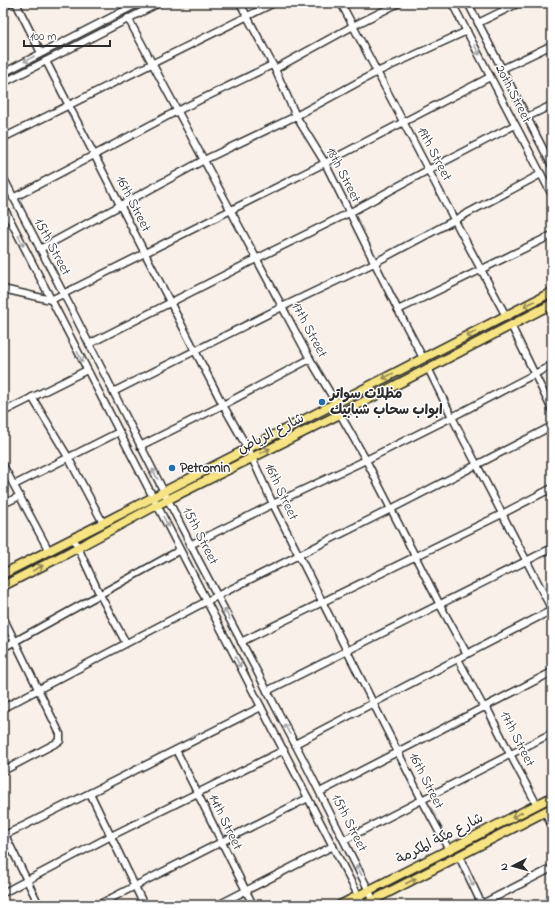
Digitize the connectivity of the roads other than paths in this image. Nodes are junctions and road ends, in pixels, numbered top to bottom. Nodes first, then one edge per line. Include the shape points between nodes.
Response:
1 (10, 3) edge
2 (16, 3) edge
3 (121, 3) edge
4 (139, 3) edge
5 (158, 3) edge
6 (240, 3) edge
7 (274, 3) edge
8 (341, 3) edge
9 (398, 3) edge
10 (452, 3) edge
11 (468, 3) edge
12 (519, 3) edge
13 (3, 7) edge
14 (124, 10) junction
15 (246, 16) junction
16 (128, 18) junction
17 (478, 23) junction
18 (353, 26) junction
19 (467, 31) junction
20 (552, 45) edge
21 (41, 53) junction
22 (46, 61) junction
23 (152, 64) junction
24 (273, 67) junction
25 (502, 69) junction
26 (377, 72) junction
27 (3, 73) edge
28 (490, 77) junction
29 (3, 83) edge
30 (552, 105) edge
31 (69, 106) junction
32 (178, 111) junction
33 (296, 116) junction
34 (527, 117) junction
35 (403, 122) junction
36 (515, 124) junction
37 (3, 138) edge
38 (94, 155) junction
39 (204, 160) junction
40 (325, 163) junction
41 (552, 166) edge
42 (428, 170) junction
43 (541, 174) junction
44 (3, 177) edge
45 (552, 195) edge
46 (14, 200) junction
47 (120, 206) junction
48 (4, 207) edge
49 (230, 210) junction
50 (349, 213) junction
51 (455, 221) junction
52 (552, 234) edge
53 (40, 250) junction
54 (145, 253) junction
55 (256, 259) junction
56 (374, 263) junction
57 (481, 269) junction
58 (3, 289) edge
59 (552, 292) edge
60 (63, 294) junction
61 (51, 300) junction
62 (170, 303) junction
63 (552, 304) edge
64 (282, 307) junction
65 (398, 310) junction
66 (506, 316) junction
67 (511, 325) junction
68 (89, 344) junction
69 (195, 351) junction
70 (423, 358) junction
71 (310, 359) junction
72 (552, 364) edge
73 (428, 368) junction
74 (87, 370) junction
75 (534, 374) junction
76 (113, 392) junction
77 (32, 397) junction
78 (336, 403) junction
79 (223, 405) junction
80 (552, 410) edge
81 (3, 412) edge
82 (340, 414) junction
83 (452, 417) junction
84 (552, 426) edge
85 (119, 432) junction
86 (140, 446) junction
87 (248, 449) junction
88 (68, 457) junction
89 (252, 458) junction
90 (366, 460) junction
91 (3, 465) edge
92 (476, 465) junction
93 (14, 485) junction
94 (552, 488) edge
95 (164, 491) junction
96 (20, 496) junction
97 (153, 497) junction
98 (168, 500) junction
99 (3, 504) edge
100 (273, 504) junction
101 (157, 505) junction
102 (391, 509) junction
103 (502, 514) junction
104 (103, 523) junction
105 (74, 538) junction
106 (190, 545) junction
107 (78, 548) junction
108 (552, 548) edge
109 (180, 550) junction
110 (49, 551) junction
111 (298, 554) junction
112 (415, 556) junction
113 (527, 561) junction
114 (3, 574) edge
115 (3, 586) edge
116 (100, 595) junction
117 (217, 596) junction
118 (207, 601) junction
119 (322, 602) junction
120 (440, 605) junction
121 (552, 610) edge
122 (3, 617) edge
123 (16, 642) junction
124 (241, 642) junction
125 (126, 643) junction
126 (3, 648) edge
127 (347, 651) junction
128 (466, 654) junction
129 (458, 659) junction
130 (552, 672) edge
131 (39, 690) junction
132 (267, 691) junction
133 (373, 704) junction
134 (262, 707) junction
135 (485, 707) junction
136 (3, 708) edge
137 (552, 733) edge
138 (295, 744) junction
139 (176, 750) junction
140 (284, 750) junction
141 (398, 752) junction
142 (510, 754) junction
143 (3, 771) edge
144 (320, 792) junction
145 (90, 793) junction
146 (197, 793) junction
147 (552, 797) edge
148 (308, 798) junction
149 (422, 800) junction
150 (537, 805) junction
151 (548, 810) edge
152 (552, 826) edge
153 (4, 833) edge
154 (111, 836) junction
155 (344, 840) junction
156 (221, 842) junction
157 (333, 846) junction
158 (449, 850) junction
159 (459, 856) junction
160 (552, 868) edge
161 (27, 880) junction
162 (135, 886) junction
163 (369, 890) junction
164 (245, 891) junction
165 (3, 893) edge
166 (359, 896) junction
167 (375, 902) edge
168 (39, 905) edge
169 (98, 905) edge
170 (144, 905) edge
171 (218, 905) edge
172 (253, 905) edge
173 (340, 905) edge
174 (363, 905) edge
175 (481, 905) edge

1 - 13 street
2 - 21 street
3 - 14 street
4 - 14 street
5 - 16 street
6 - 15 street, 18th Street
7 - 15 street
8 - 18 street, 19th Street
9 - 18 street
10 - 19 street, 20th Street
11 - 17 street, 20th Street
12 - 17 street
14 - 21 street
15 - 23 street
15 - 24 street, 18th Street
16 - 22 street
16 - 23 street, 17th Street
17 - 25 street, 20th Street
18 - 24 street
18 - 26 street, 19th Street
19 - 26 street
19 -> 28 street, 20th Street
20 - 25 street
21 -> 27 street
22 - 29 street
22 - 31 street, 16th Street
23 - 31 street
23 - 32 street, 17th Street
24 - 32 street
24 - 33 street, 18th Street
25 - 34 street, 20th Street
26 - 33 street
26 - 35 street, 19th Street
28 - 35 street
28 - 36 street, 20th Street
30 - 34 street
31 - 37 street
31 - 38 street, 16th Street
32 - 38 street
32 - 39 street, 17th Street
33 - 39 street
33 - 40 street, 18th Street
34 - 41 street, 20th Street
35 - 40 street
35 - 42 street, 19th Street
36 - 42 street
36 - 43 street, 20th Street
38 - 46 street
38 - 47 street, 16th Street
39 - 47 street
39 - 49 street, 17th Street
40 - 49 street
40 - 50 street, 18th Street
42 - 50 street
42 - 51 street, 19th Street
43 - 45 street, 20th Street
43 - 51 street
44 - 46 street, 15th Street
46 - 48 street
46 - 53 street, 15th Street
47 - 53 street
47 - 54 street, 16th Street
48 -> 61 street, 15th Street
49 - 54 street
49 - 55 street, 17th Street
50 - 55 street
50 - 56 street, 18th Street
51 - 56 street
51 - 57 street, 19th Street
52 - 57 street
53 - 60 street, 15th Street
54 - 60 street
54 - 62 street, 16th Street
55 - 62 street
55 - 64 street, 17th Street
56 - 64 street
56 - 65 street, 18th Street
57 - 65 street
57 - 66 street, 19th Street
58 - 61 street
59 -> 66 main road, شارع الرياض
60 - 61 street
60 - 68 street, 15th Street
61 -> 74 street, 15th Street
62 - 68 street
62 - 69 street, 16th Street
63 - 67 main road, شارع الرياض
64 - 69 street
64 - 71 street, 17th Street
65 - 70 street, 18th Street
66 -> 70 main road, شارع الرياض
67 - 73 main road, شارع الرياض
67 - 75 street
68 - 76 street, 15th Street
69 - 76 street
69 - 79 street, 16th Street
70 -> 78 main road, شارع الرياض
71 - 78 street, 17th Street
71 - 79 street
72 - 75 street
73 - 82 main road, شارع الرياض
73 - 83 street
74 - 77 street
74 - 85 street, 15th Street
75 - 80 street
75 - 83 street
76 - 86 street, 15th Street
77 - 81 street
77 - 88 street
78 - 82 street, 17th Street
78 - 87 main road, شارع الرياض
79 - 86 street
79 - 87 street, 16th Street
89 -> 82 main road, شارع الرياض
82 - 90 street, 17th Street
83 - 90 street
83 - 92 street
84 - 92 street
85 - 88 street
85 - 97 street, 15th Street
95 -> 86 street, 15th Street
87 - 89 street, 16th Street
87 - 95 main road, شارع الرياض
88 - 93 street
88 - 104 street
89 - 98 main road, شارع الرياض
89 - 100 street, 16th Street
90 - 100 street
90 - 102 street, 17th Street
91 - 93 street
92 - 102 street
92 - 103 street
93 - 96 street
94 - 103 street
95 - 97 main road, شارع الرياض
95 - 98 street, 15th Street
96 - 99 street
96 - 110 street
97 - 101 street, 15th Street
97 - 104 main road, شارع الرياض
98 - 101 main road, شارع الرياض
98 - 106 street, 15th Street
100 - 106 street
100 - 111 street, 16th Street
101 - 107 main road, شارع الرياض
101 -> 109 street, 15th Street
102 - 111 street
102 - 112 street, 17th Street
103 - 112 street
103 - 113 street
104 - 105 main road, شارع الرياض
105 - 107 street
105 - 110 main road, شارع الرياض
106 - 117 street, 15th Street
115 -> 107 main road, شارع الرياض
107 - 116 street
108 - 113 street
109 - 116 street
109 - 118 street, 15th Street
110 - 114 main road, شارع الرياض
111 - 117 street
111 - 119 street, 16th Street
112 - 119 street
112 - 120 street, 17th Street
113 - 120 street
113 - 121 street
116 - 123 street
116 - 125 street
117 - 118 street
124 -> 117 street, 15th Street
118 - 125 street
118 -> 134 street, 15th Street
119 - 124 street
119 - 127 street, 16th Street
120 - 127 street
120 - 128 street, 17th Street
121 - 128 street
122 - 123 street
123 - 126 street
123 - 131 street
124 - 132 street, 15th Street
125 - 131 street
127 - 132 street
127 - 133 street, 16th Street
128 - 129 street
129 - 133 street
129 - 135 street, 17th Street
130 - 135 street
131 - 136 street
131 - 143 street via 60,734 60,741
138 -> 132 street, 15th Street
133 - 138 street
133 - 141 street, 16th Street
134 - 139 street
134 - 140 street, 15th Street
135 - 141 street
135 - 142 street, 17th Street
137 - 142 street
138 - 144 street, 15th Street
139 - 145 street
139 - 146 street, 14th Street
140 - 146 street
140 - 148 street, 15th Street
141 - 144 street
141 - 149 street, 16th Street
142 - 149 street
142 - 150 street, 17th Street
144 - 155 street, 15th Street
145 - 153 street
145 - 154 street
146 - 154 street
146 - 156 street, 14th Street
147 - 150 main road, شارع مكة المكرمة
148 - 156 street
148 - 157 street, 15th Street
149 - 155 street
149 - 158 street, 16th Street
150 -> 158 main road, شارع مكة المكرمة
151 - 152 street
151 - 159 main road, شارع مكة المكرمة
153 - 161 street
154 - 161 street
154 - 162 street
163 -> 155 street, 15th Street
156 - 162 street
156 - 164 street, 14th Street
157 - 164 street
157 - 166 street, 15th Street
158 - 163 main road, شارع مكة المكرمة
167 -> 159 main road, شارع مكة المكرمة
159 -> 175 street
160 - 175 street
161 - 165 street
161 - 168 street
162 - 169 street
162 - 170 street
163 - 166 main road, شارع مكة المكرمة
163 - 167 street, 15th Street
164 - 171 street
164 - 172 street, 14th Street
166 - 173 main road, شارع مكة المكرمة
166 - 174 street, 15th Street
167 - 174 main road, شارع مكة المكرمة

